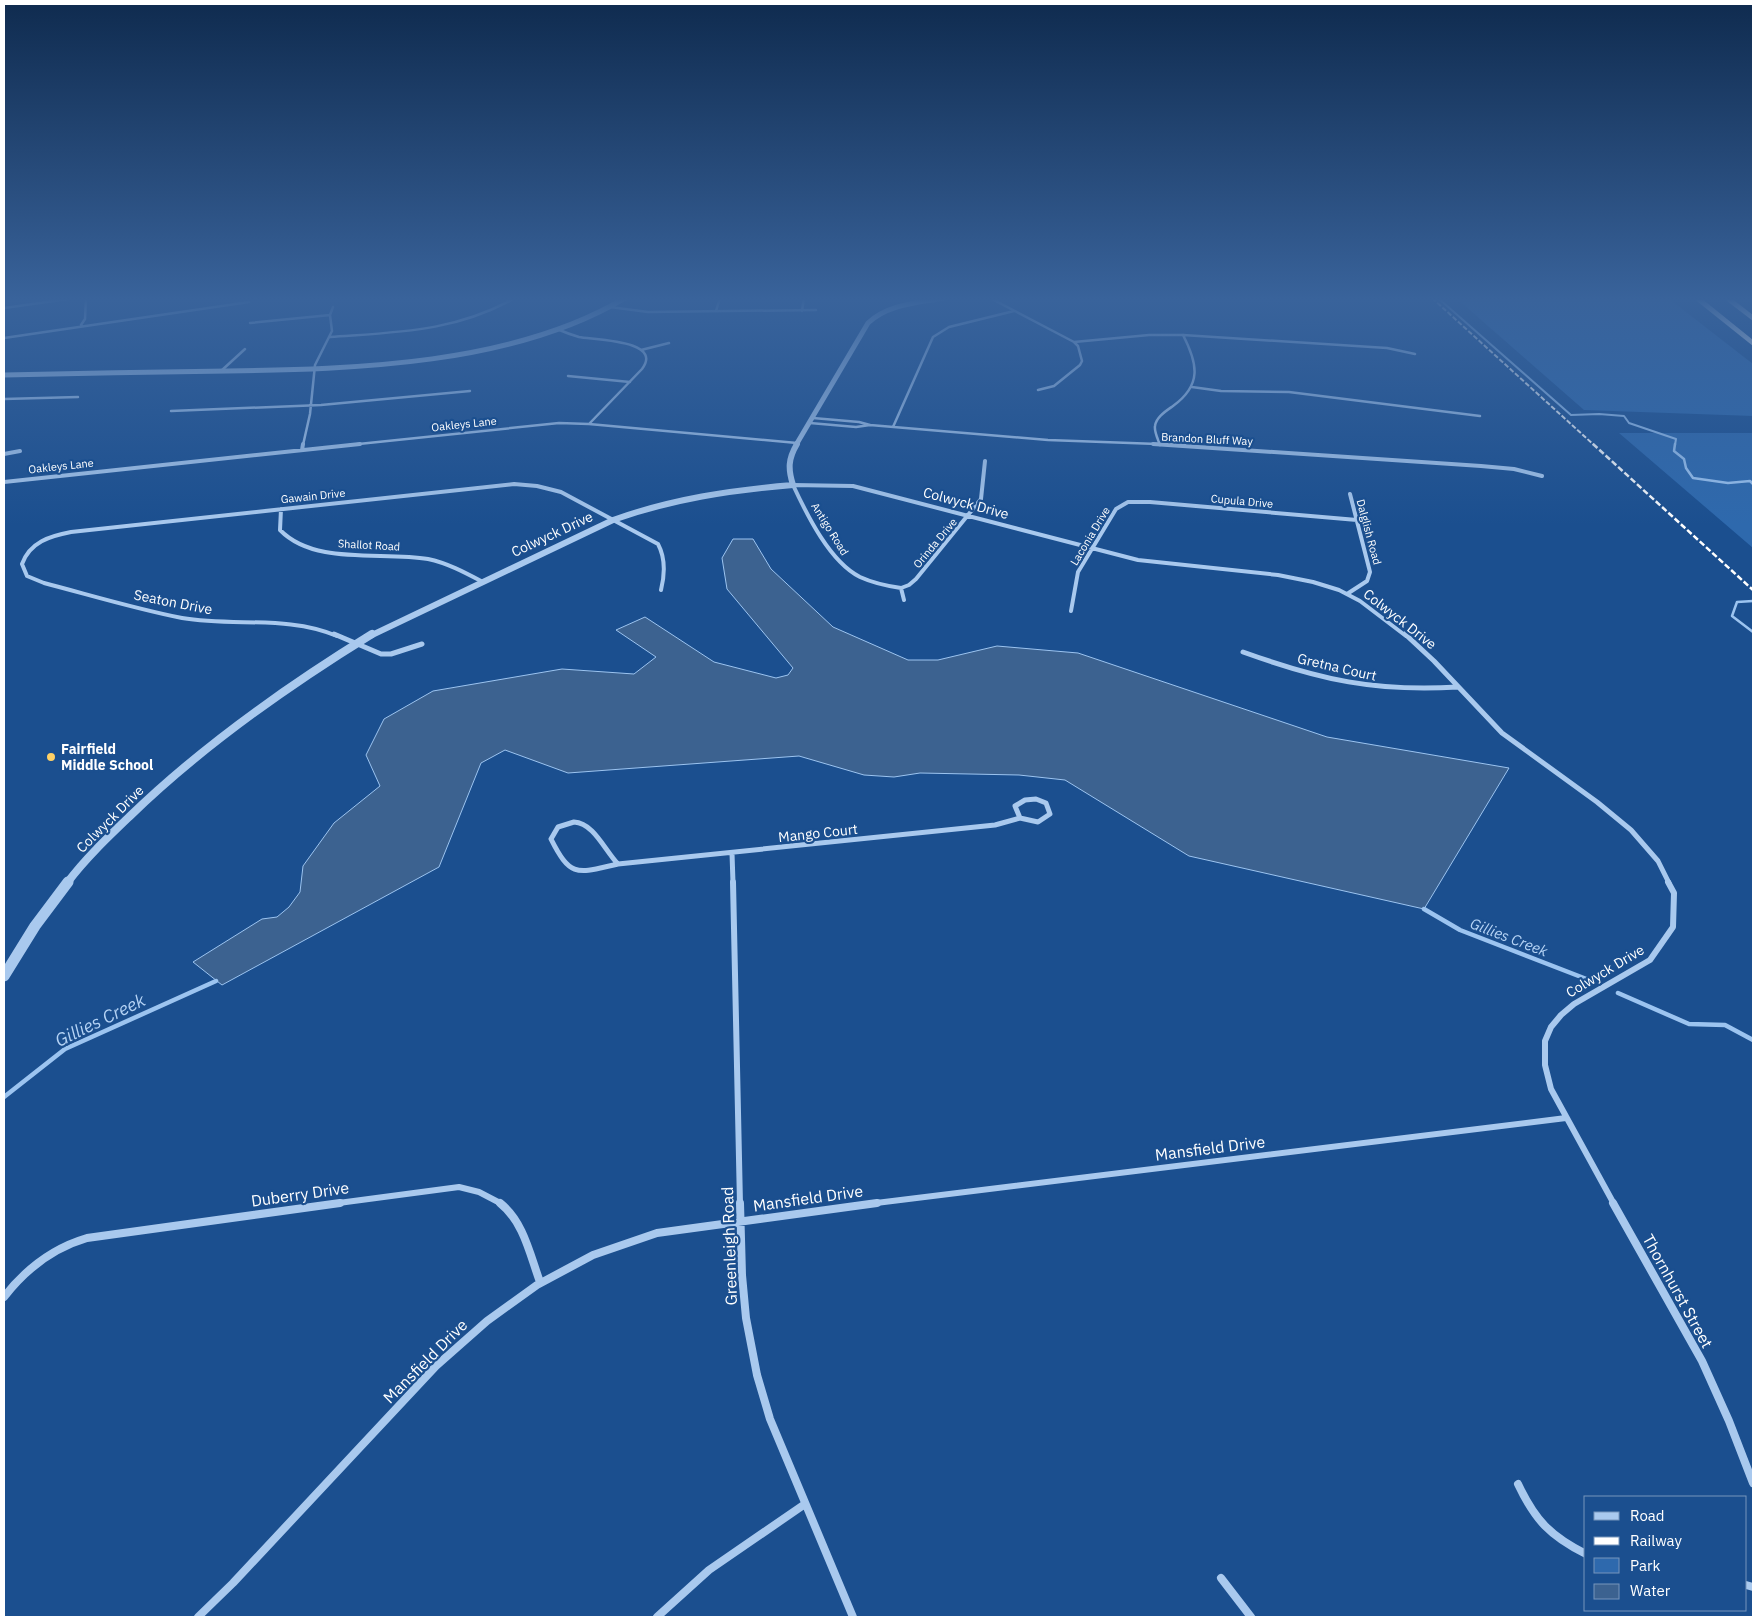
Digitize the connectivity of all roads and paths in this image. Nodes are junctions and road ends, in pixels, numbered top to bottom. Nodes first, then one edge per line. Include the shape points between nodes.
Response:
1 (102, 374) edge
2 (315, 374) edge
3 (637, 374) edge
4 (839, 374) edge
5 (917, 374) edge
6 (1069, 374) edge
7 (1196, 374) edge
8 (4, 375) edge
9 (568, 376) dead end
10 (630, 382) junction
11 (1192, 387) junction
12 (1038, 390) dead end
13 (470, 391) dead end
14 (78, 397) dead end
15 (4, 399) edge
16 (312, 405) junction
17 (171, 411) dead end
18 (1480, 416) dead end
19 (813, 418) junction
20 (810, 423) junction
21 (589, 424) junction
22 (870, 425) junction
23 (894, 427) junction
24 (798, 444) junction
25 (1160, 445) junction
26 (302, 450) junction
27 (20, 451) dead end
28 (4, 454) edge
29 (985, 461) dead end
30 (1542, 476) dead end
31 (4, 482) edge
32 (793, 485) junction
33 (1350, 494) dead end
34 (1126, 503) joint
35 (281, 509) junction
36 (969, 516) junction
37 (613, 520) junction
38 (1357, 520) junction
39 (1092, 549) junction
40 (22, 564) joint
41 (481, 581) junction
42 (901, 588) junction
43 (661, 590) dead end
44 (1347, 594) junction
45 (904, 600) dead end
46 (1071, 611) dead end
47 (357, 643) junction
48 (422, 644) dead end
49 (1243, 652) dead end
50 (1458, 687) junction
51 (1020, 818) junction
52 (732, 853) junction
53 (618, 864) junction
54 (4, 976) edge
55 (1566, 1118) junction
56 (740, 1221) junction
57 (540, 1282) junction
58 (4, 1297) edge
59 (1753, 1483) edge
60 (1518, 1484) dead end
61 (805, 1504) junction
62 (1584, 1553) edge
63 (1221, 1578) dead end
64 (198, 1617) edge
65 (657, 1617) edge
66 (853, 1617) edge
67 (1251, 1617) edge

1 - 8 street
2 - 16 street
3 - 10 street
4 - 19 street
5 - 23 street
6 - 12 street via 1054,386
7 - 11 street
9 - 10 street
10 - 21 street
11 - 18 street via 1221,391 1289,392
11 - 25 street via 1157,422 1155,430
13 - 16 street
14 - 15 street
16 - 17 street
16 - 26 street
19 - 20 street
19 - 22 street, Brandon Bluff Way
20 - 22 street, Brandon Bluff Way
20 - 24 street
21 - 24 street, Oakleys Lane
21 - 26 street, Oakleys Lane via 549,424
22 - 23 street, Brandon Bluff Way
23 - 25 street, Brandon Bluff Way via 1056,441
24 - 32 street, Antigo Road via 788,464
25 - 30 street, Brandon Bluff Way via 1487,466
26 - 31 street, Oakleys Lane
27 - 28 street
29 - 36 street, Orinda Drive via 981,499
32 - 36 street, Colwyck Drive via 852,486
32 - 37 street, Colwyck Drive via 688,497
32 - 42 street, Antigo Road via 829,550 844,567 876,584
33 - 38 street, Dalglish Road
34 - 38 street, Cupula Drive via 1150,502
34 - 39 street, Laconia Drive via 1116,509
35 - 37 street, Gawain Drive via 514,484 561,492
35 - 40 street, Gawain Drive via 62,534 30,548
35 - 41 street, Shallot Road via 280,530 290,541 304,548 429,560
36 - 39 street, Colwyck Drive
36 - 42 street, Orinda Drive via 916,579
37 - 41 street, Colwyck Drive
37 - 43 street, Gawain Drive via 658,544 662,550 664,574
38 - 44 street, Dalglish Road via 1370,572 1367,581
39 - 44 street, Colwyck Drive via 1138,560 1293,578
39 - 46 street, Laconia Drive via 1074,581
40 - 47 street, Seaton Drive via 27,576 37,581 161,614 218,622 302,625 333,632
41 - 47 street, Colwyck Drive
42 - 45 street
44 - 50 street, Colwyck Drive via 1403,635
47 - 48 street, Seaton Drive via 376,653 390,654
47 - 54 street, Colwyck Drive via 254,712 164,783 121,822 84,862 35,926
49 - 50 street, Gretna Court via 1313,676 1352,685 1410,690
50 - 55 street, Colwyck Drive via 1506,736 1596,800 1638,836 1661,866 1674,900 1676,915 1672,933 1661,950 1630,973 1570,1006 1552,1024 1545,1040 1544,1058 1551,1088
51 - 51 street, Mango Court via 1015,806 1028,798 1037,798 1050,808 1046,819 1038,822
51 - 52 street, Mango Court via 995,824
52 - 53 street, Mango Court
52 - 56 street, Greenleigh Road
53 - 53 street, Mango Court via 583,823 561,824 554,830 551,839 570,869 585,872
55 - 56 street, Mansfield Drive
55 - 59 street, Thornhurst Street via 1701,1360 1734,1429
56 - 57 street, Mansfield Drive via 657,1233 628,1241
56 - 61 street, Greenleigh Road via 746,1318 757,1375 770,1419
57 - 58 street, Duberry Drive via 512,1212 497,1198 460,1187 116,1232 79,1240 50,1254 22,1276
57 - 64 street, Mansfield Drive via 471,1332 436,1366
60 - 62 street via 1539,1522 1560,1541
61 - 65 street via 735,1549
61 - 66 street, Greenleigh Road
63 - 67 street

